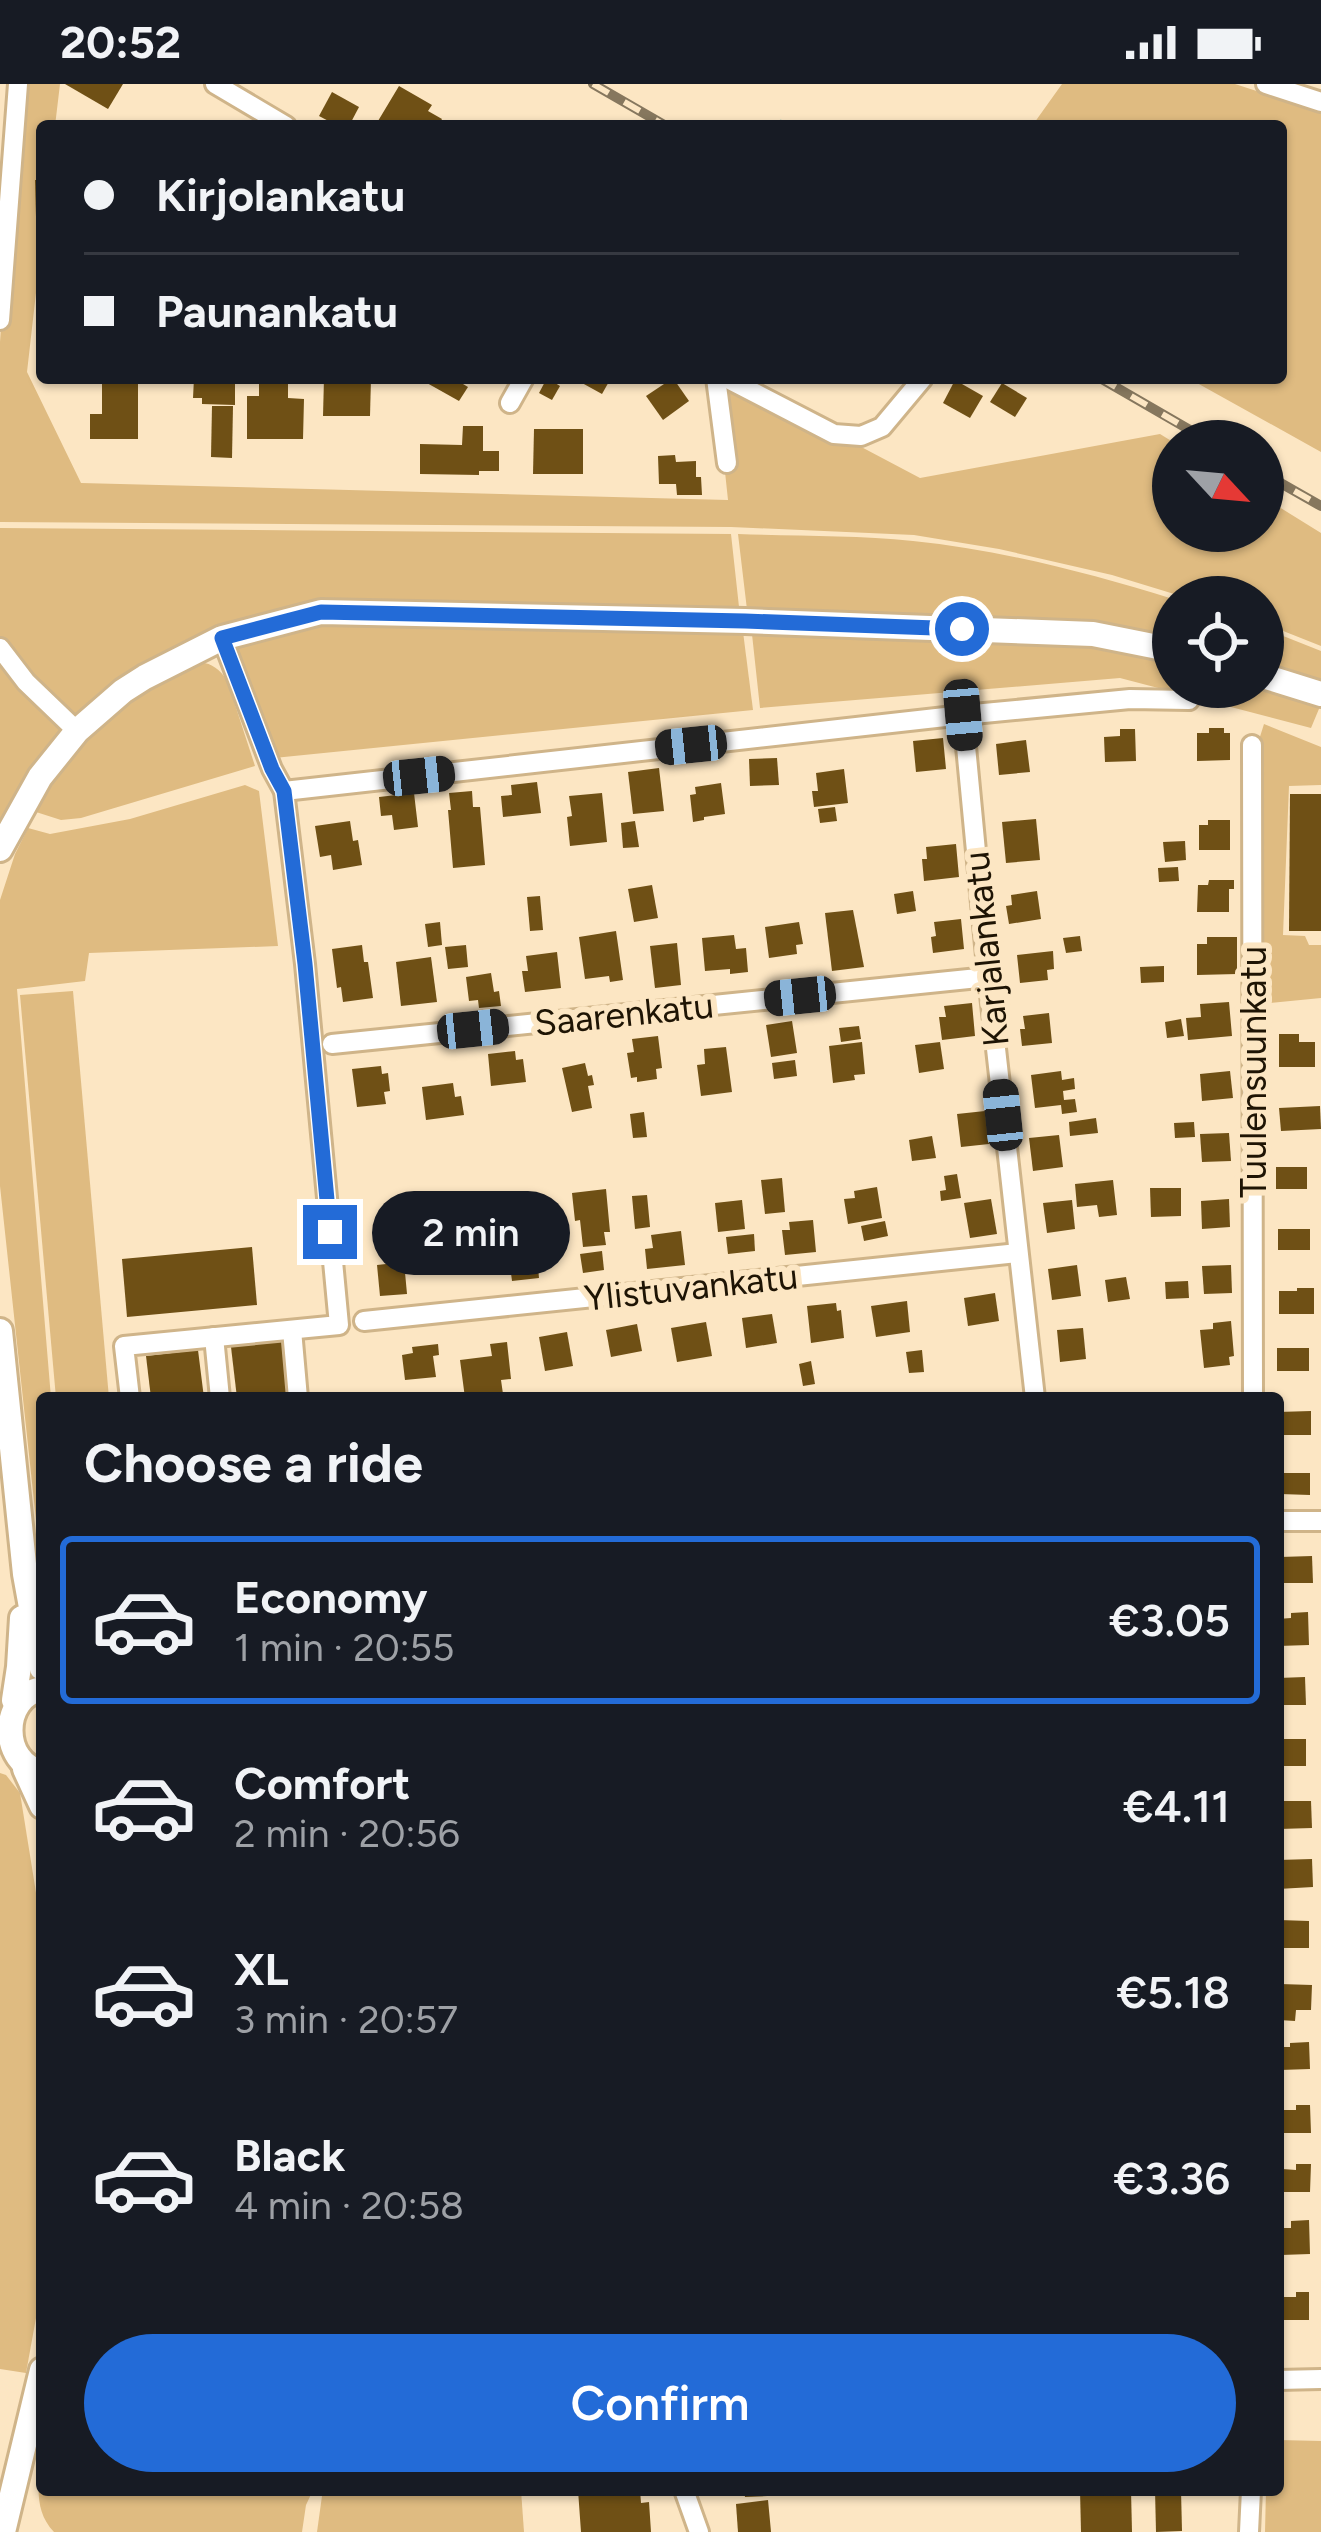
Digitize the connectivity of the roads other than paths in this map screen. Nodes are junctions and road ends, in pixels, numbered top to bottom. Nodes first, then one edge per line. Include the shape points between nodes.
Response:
1 (18, 84) edge
2 (215, 84) edge
3 (1266, 84) edge
4 (1321, 102) edge
5 (276, 120) edge
6 (0, 320) edge
7 (521, 384) edge
8 (717, 384) edge
9 (738, 384) edge
10 (918, 384) edge
11 (511, 404) dead end
12 (727, 463) dead end
13 (222, 638) junction
14 (1152, 646) edge
15 (0, 648) edge
16 (1284, 683) edge
17 (1321, 694) edge
18 (1152, 699) edge
19 (963, 715) junction
20 (77, 731) junction
21 (1252, 745) dead end
22 (284, 791) junction
23 (0, 849) edge
24 (988, 977) junction
25 (332, 1044) dead end
26 (1018, 1252) junction
27 (364, 1321) dead end
28 (292, 1330) junction
29 (0, 1331) edge
30 (214, 1337) junction
31 (129, 1392) edge
32 (219, 1392) edge
33 (297, 1392) edge
34 (1034, 1392) edge
35 (1253, 1392) edge
36 (1284, 1521) edge
37 (1321, 1521) edge
38 (25, 1574) junction
39 (36, 1635) edge
40 (36, 1690) edge
41 (6, 1708) edge
42 (20, 1765) edge
43 (36, 1795) edge
44 (1321, 2379) edge
45 (1284, 2380) edge
46 (36, 2399) edge
47 (686, 2496) edge
48 (1251, 2496) edge
49 (3, 2532) edge
50 (699, 2532) edge
51 (1249, 2532) edge

1 - 6 street
2 - 5 street
3 - 4 street
7 - 11 street
8 - 12 street
9 - 10 street via 834,434 861,436 882,427
13 - 14 main road via 321,612 1093,634
13 - 20 main road via 123,691
13 - 22 street
15 - 20 street
16 - 17 main road
18 - 19 street
19 - 22 street
19 - 24 street, Karjalankatu
20 - 23 main road
21 - 35 street, Tuulensuunkatu
22 - 28 street via 339,1325
24 - 25 street, Saarenkatu
24 - 26 street, Karjalankatu
26 - 27 street, Ylistuvankatu
26 - 34 street, Karjalankatu
28 - 30 street
28 - 33 street
29 - 38 main road
30 - 31 street via 124,1346
30 - 32 street
36 - 37 street
38 - 39 main road
38 - 41 main road via 19,1667
40 - 41 main road
41 - 42 main road via 0,1736
42 - 43 main road
44 - 45 street
46 - 49 main road
47 - 50 street
48 - 51 street

